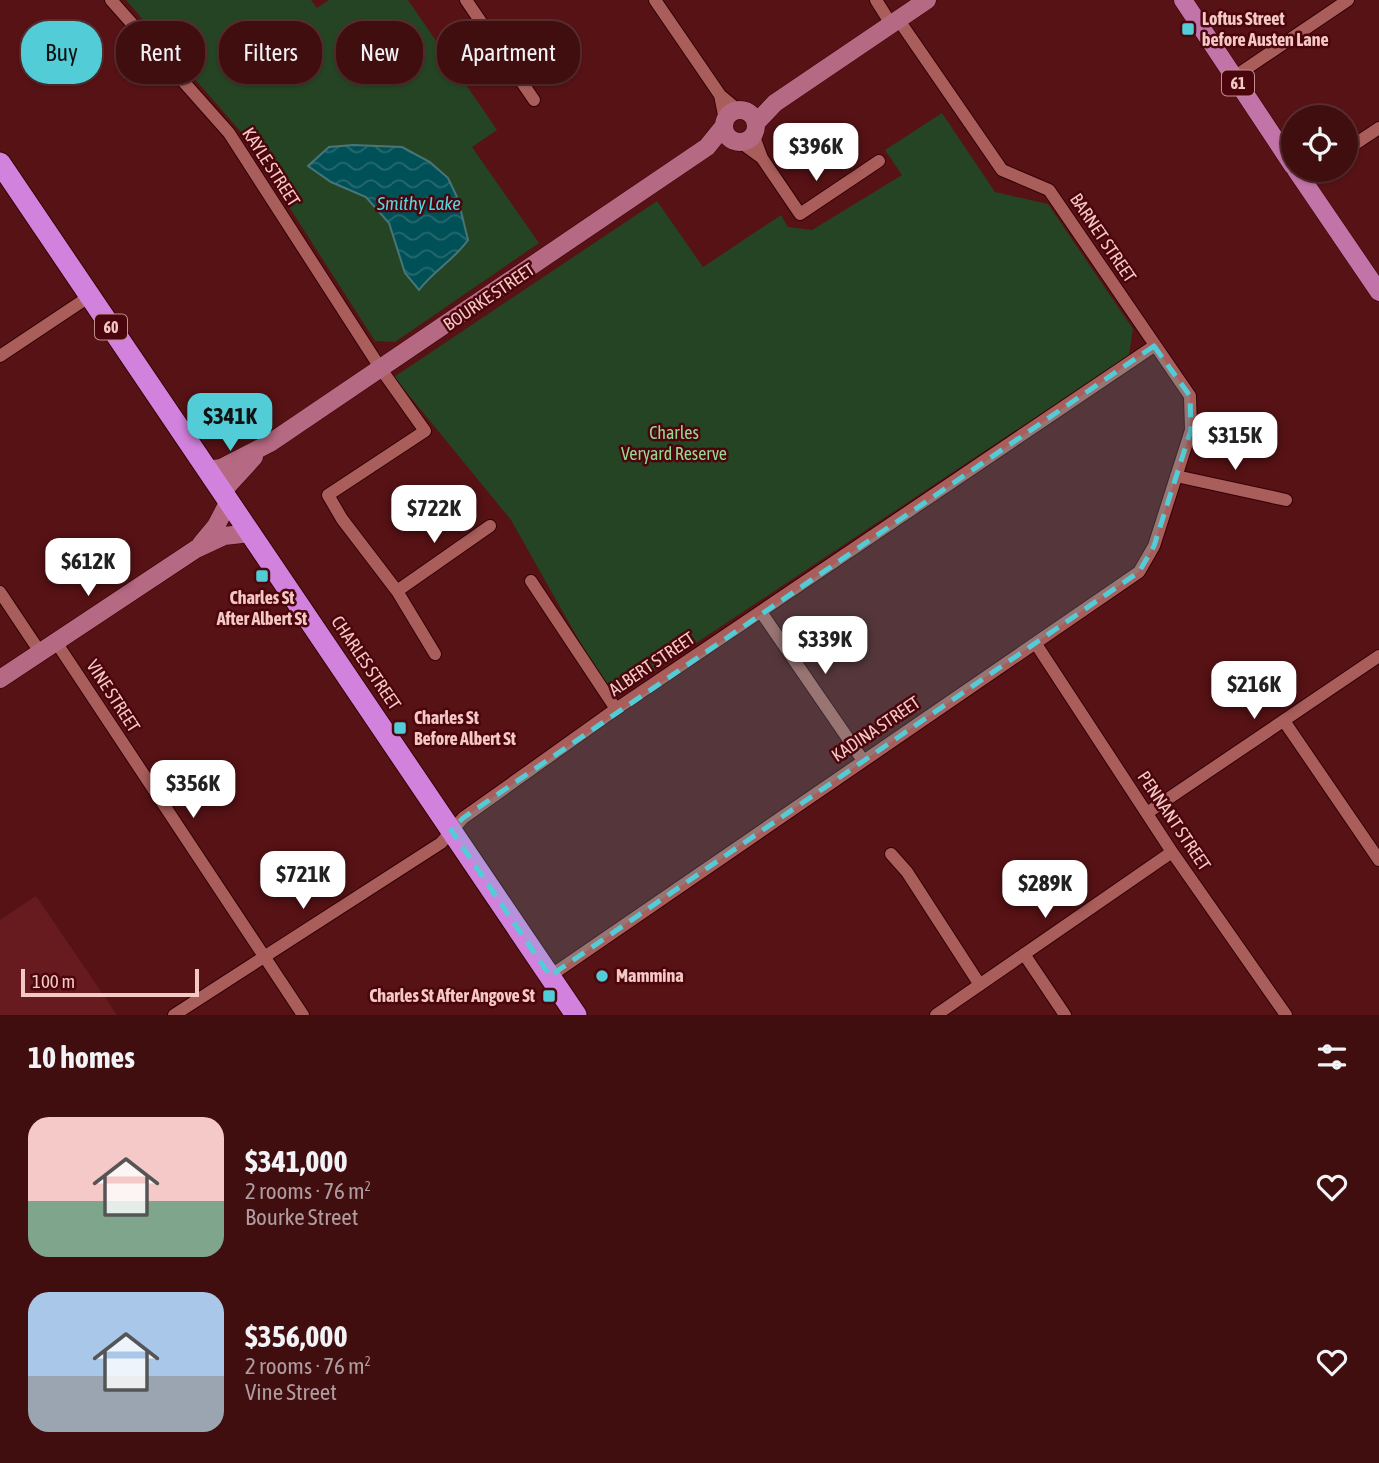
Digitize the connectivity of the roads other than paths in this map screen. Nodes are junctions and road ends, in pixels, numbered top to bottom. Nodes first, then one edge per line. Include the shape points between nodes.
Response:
1 (111, 0) edge
2 (466, 0) edge
3 (655, 0) edge
4 (876, 0) edge
5 (927, 0) edge
6 (1182, 0) edge
7 (1348, 0) edge
8 (895, 22) junction
9 (1234, 78) junction
10 (534, 100) dead end
11 (740, 126) junction
12 (1379, 128) edge
13 (1281, 142) edge
14 (1358, 142) edge
15 (879, 161) dead end
16 (0, 163) edge
17 (1309, 182) edge
18 (1379, 292) edge
19 (90, 296) junction
20 (1154, 346) junction
21 (0, 356) edge
22 (381, 369) junction
23 (270, 443) junction
24 (207, 470) junction
25 (1176, 476) junction
26 (226, 496) junction
27 (1286, 500) dead end
28 (491, 526) dead end
29 (251, 533) junction
30 (197, 549) junction
31 (531, 581) dead end
32 (397, 591) junction
33 (0, 592) edge
34 (761, 612) junction
35 (56, 642) junction
36 (1036, 644) junction
37 (40, 652) junction
38 (435, 654) dead end
39 (1379, 656) edge
40 (0, 679) edge
41 (616, 709) junction
42 (1284, 721) junction
43 (862, 759) junction
44 (1147, 813) junction
45 (451, 830) junction
46 (1172, 852) junction
47 (891, 854) dead end
48 (1379, 860) edge
49 (1024, 954) junction
50 (262, 956) junction
51 (550, 976) junction
52 (980, 985) junction
53 (174, 1015) edge
54 (303, 1015) edge
55 (576, 1015) edge
56 (936, 1015) edge
57 (1065, 1015) edge
58 (1286, 1015) edge

1 - 22 street, KAYLE STREET via 229,133
2 - 10 street
3 - 11 street
4 - 8 street, BARNET STREET
5 - 8 street, BOURKE STREET
6 - 9 main road, 61
7 - 9 street
8 - 11 street, BOURKE STREET
8 - 20 street, BARNET STREET via 1002,170 1049,190
9 - 13 main road, 61
11 - 15 street via 800,214
11 - 22 street, BOURKE STREET
12 - 14 street
16 - 19 highway, CHARLES STREET / 60
17 - 18 main road, 61
19 - 21 street
19 - 24 highway, CHARLES STREET / 60
20 - 25 street, BARNET STREET via 1191,396 1191,430
20 - 34 street, ALBERT STREET
22 - 23 street, BOURKE STREET
22 - 32 street, KAYLE STREET via 425,431 328,495
23 - 24 street, BOURKE STREET via 221,468
23 - 26 street, BOURKE STREET via 246,464
24 - 26 highway, CHARLES STREET / 60
25 - 27 street
25 - 36 street, KADINA STREET via 1154,546 1139,572
26 - 29 highway, CHARLES STREET / 60
26 - 30 street, BOURKE STREET via 216,526
28 - 32 street
29 - 30 street via 224,536
29 - 45 highway, CHARLES STREET / 60
30 - 35 street
31 - 41 street
32 - 38 street
33 - 37 street
34 - 41 street, ALBERT STREET
34 - 43 street
35 - 37 street
35 - 50 street, VINE STREET
36 - 43 street, KADINA STREET
36 - 44 street, PENNANT STREET
37 - 40 street
39 - 42 street
41 - 45 street, ALBERT STREET
42 - 44 street
42 - 48 street
43 - 51 street, KADINA STREET
44 - 46 street, PENNANT STREET
45 - 50 street, ALBERT STREET via 374,887
45 - 51 highway, CHARLES STREET / 60
46 - 49 street
46 - 58 street, PENNANT STREET
47 - 52 street
49 - 52 street
49 - 57 street
50 - 53 street, ALBERT STREET
50 - 54 street, VINE STREET
51 - 55 highway, CHARLES STREET / 60
52 - 56 street

